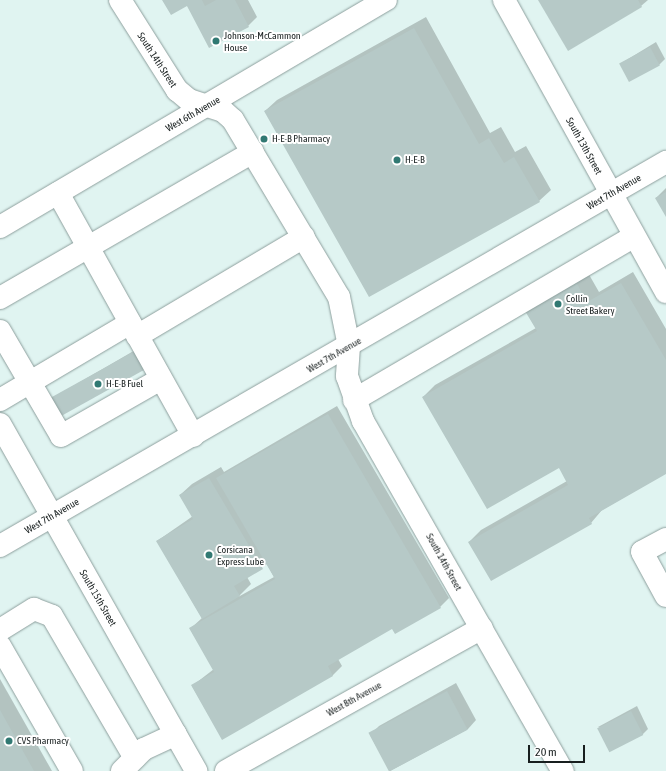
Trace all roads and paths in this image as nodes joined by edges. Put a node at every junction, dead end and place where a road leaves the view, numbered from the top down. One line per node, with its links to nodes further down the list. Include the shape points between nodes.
1 (120, 0): 4 (street, South 14th Street, via 176,90 189,100)
2 (386, 0): 4 (street, West 6th Avenue)
3 (504, 0): 8 (street, South 13th Street)
4 (207, 105): 5 (street, South 14th Street, via 233,120); 7 (street, West 6th Avenue)
5 (253, 152): 10 (street, South 14th Street); 12 (street)
6 (666, 162): 8 (street, West 7th Avenue)
7 (58, 193): 9 (street, West 6th Avenue); 12 (street)
8 (610, 194): 11 (street, South 13th Street); 17 (street, West 7th Avenue)
9 (0, 227)
10 (304, 237): 15 (street); 17 (street, South 14th Street, via 339,297)
11 (634, 237): 13 (street, South 13th Street); 21 (street)
12 (88, 247): 14 (street); 15 (street)
13 (666, 292)
14 (0, 298)
15 (134, 329): 18 (street); 19 (street)
16 (0, 331): 19 (street)
17 (349, 346): 21 (street, South 14th Street, via 347,376); 23 (street, West 7th Avenue)
18 (161, 379): 19 (street, via 61,436); 23 (street)
19 (30, 382): 20 (street)
20 (0, 400)
21 (354, 400): 28 (street, South 14th Street)
22 (0, 424): 24 (street, South 15th Street)
23 (194, 436): 24 (street, West 7th Avenue)
24 (51, 516): 26 (street, West 7th Avenue); 31 (street, South 15th Street)
25 (666, 539): 27 (street, via 642,552)
26 (0, 546)
27 (666, 596)
28 (482, 628): 35 (street, West 8th Avenue); 36 (street, South 14th Street)
29 (0, 630): 32 (street, via 34,608 52,616)
30 (0, 646): 33 (street)
31 (176, 734): 32 (street, via 144,749); 34 (street, South 15th Street)
32 (129, 765)
33 (72, 771)
34 (196, 771)
35 (226, 771)
36 (563, 771)

